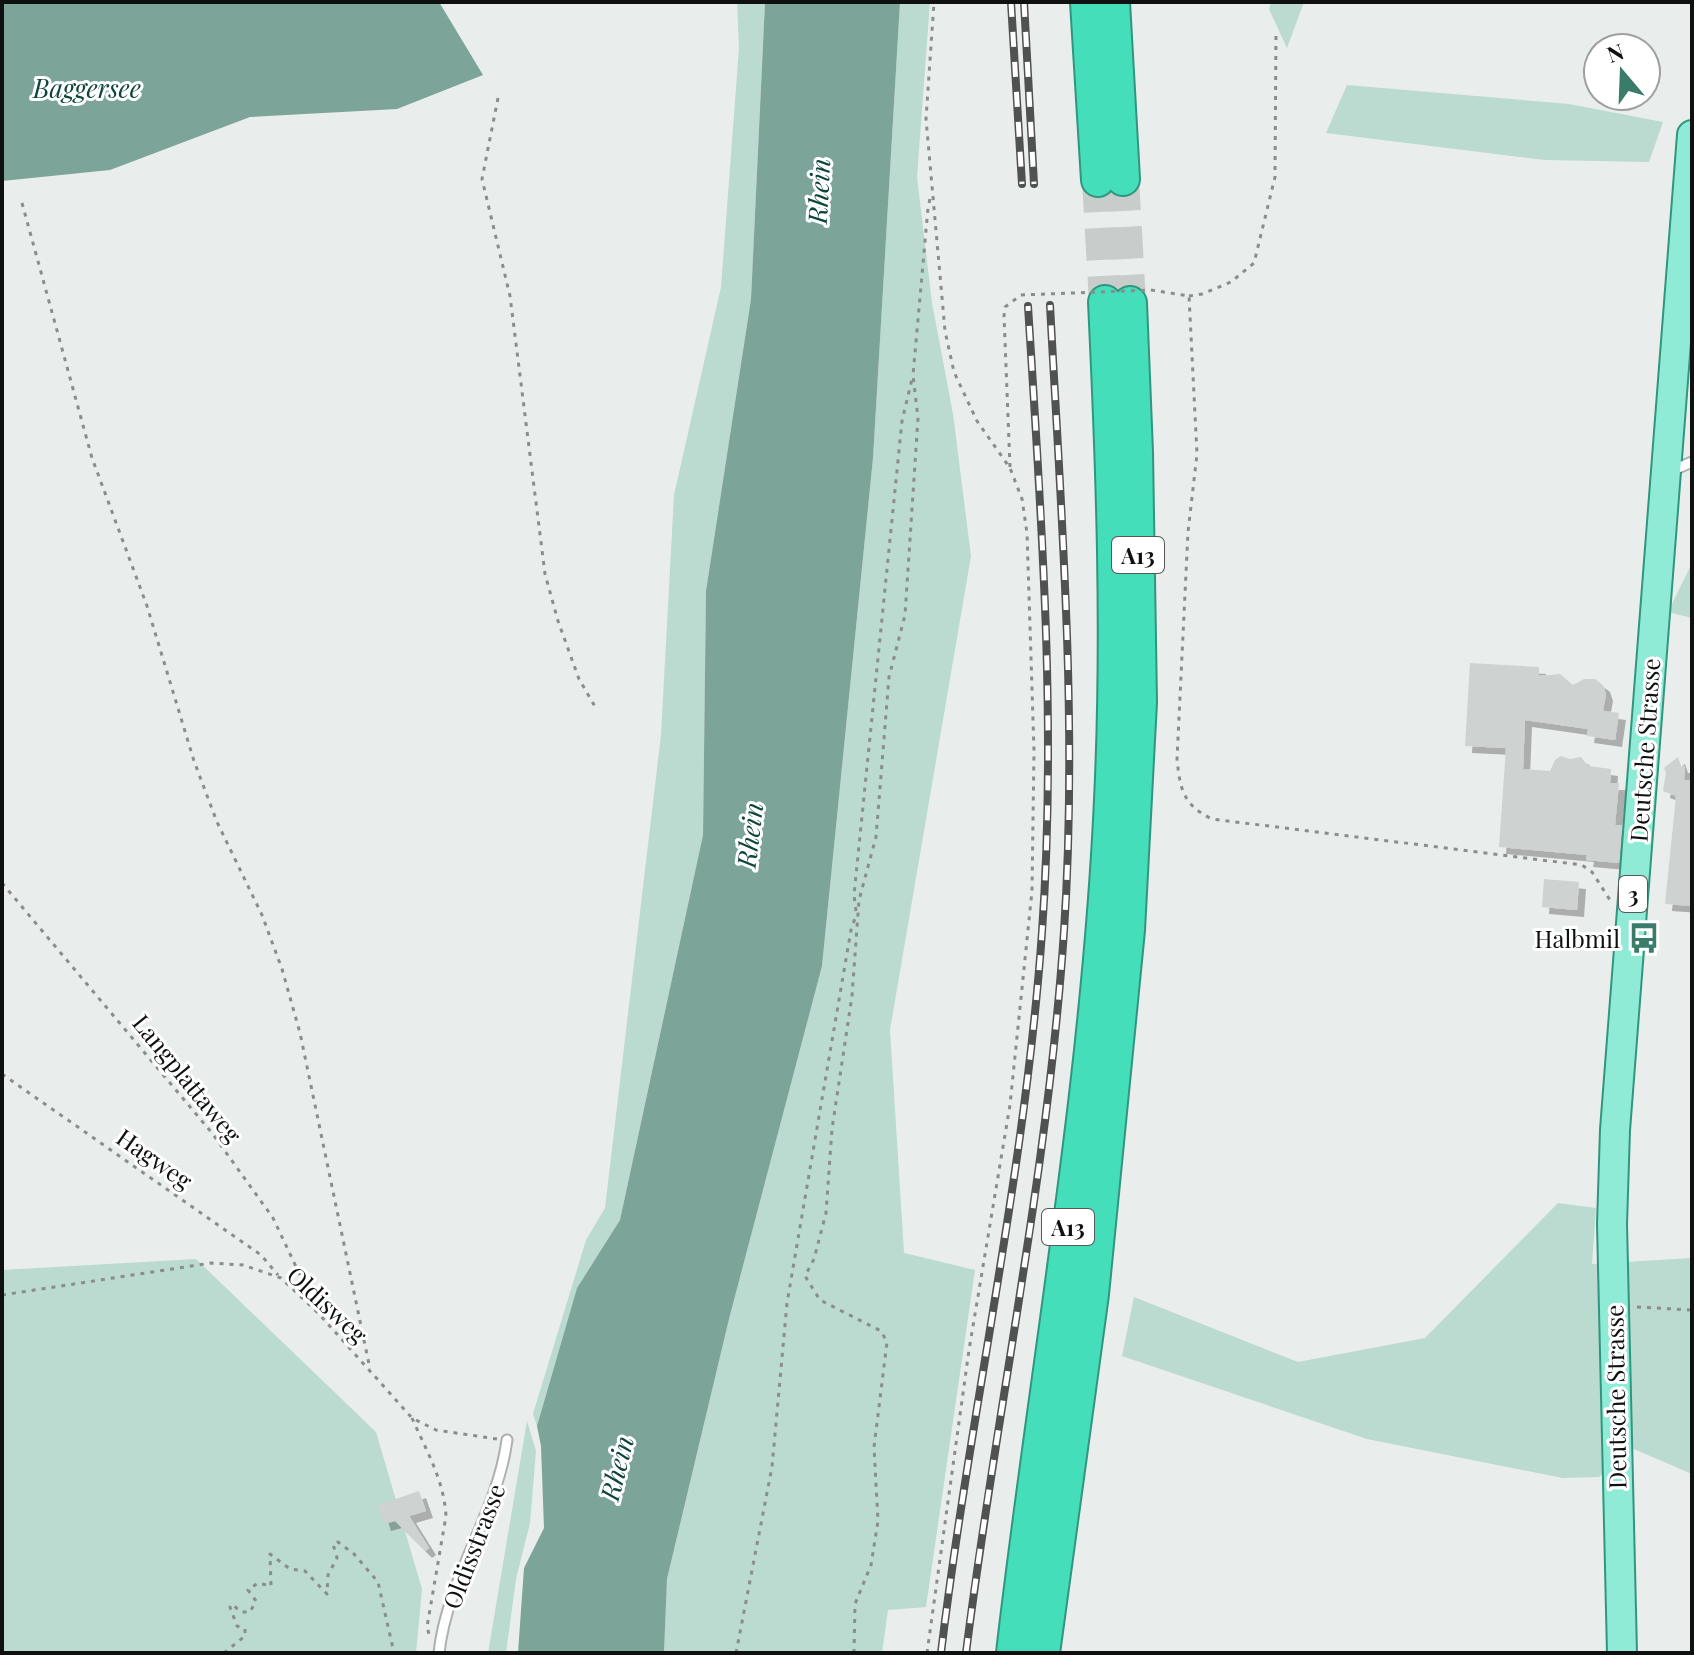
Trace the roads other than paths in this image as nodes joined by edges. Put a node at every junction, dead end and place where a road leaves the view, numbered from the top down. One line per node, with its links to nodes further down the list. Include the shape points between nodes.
1 (1087, 2): 2 (highway, via 1110,179)
2 (1113, 2)
3 (1692, 135): 4 (main road, Deutsche Strasse / 3)
4 (1691, 165): 6 (main road, Deutsche Strasse / 3)
5 (1692, 462): 6 (lane)
6 (1665, 475): 11 (main road, Deutsche Strasse / 3, via 1615,1130 1613,1307)
7 (507, 1440): 8 (lane, Oldisstrasse, via 483,1526 453,1593)
8 (439, 1653)
9 (1013, 1653): 10 (highway, A13, via 1089,1064 1111,800 1112,453 1129,298 1140,702 1128,930 1092,1294)
10 (1043, 1653)
11 (1622, 1653)

